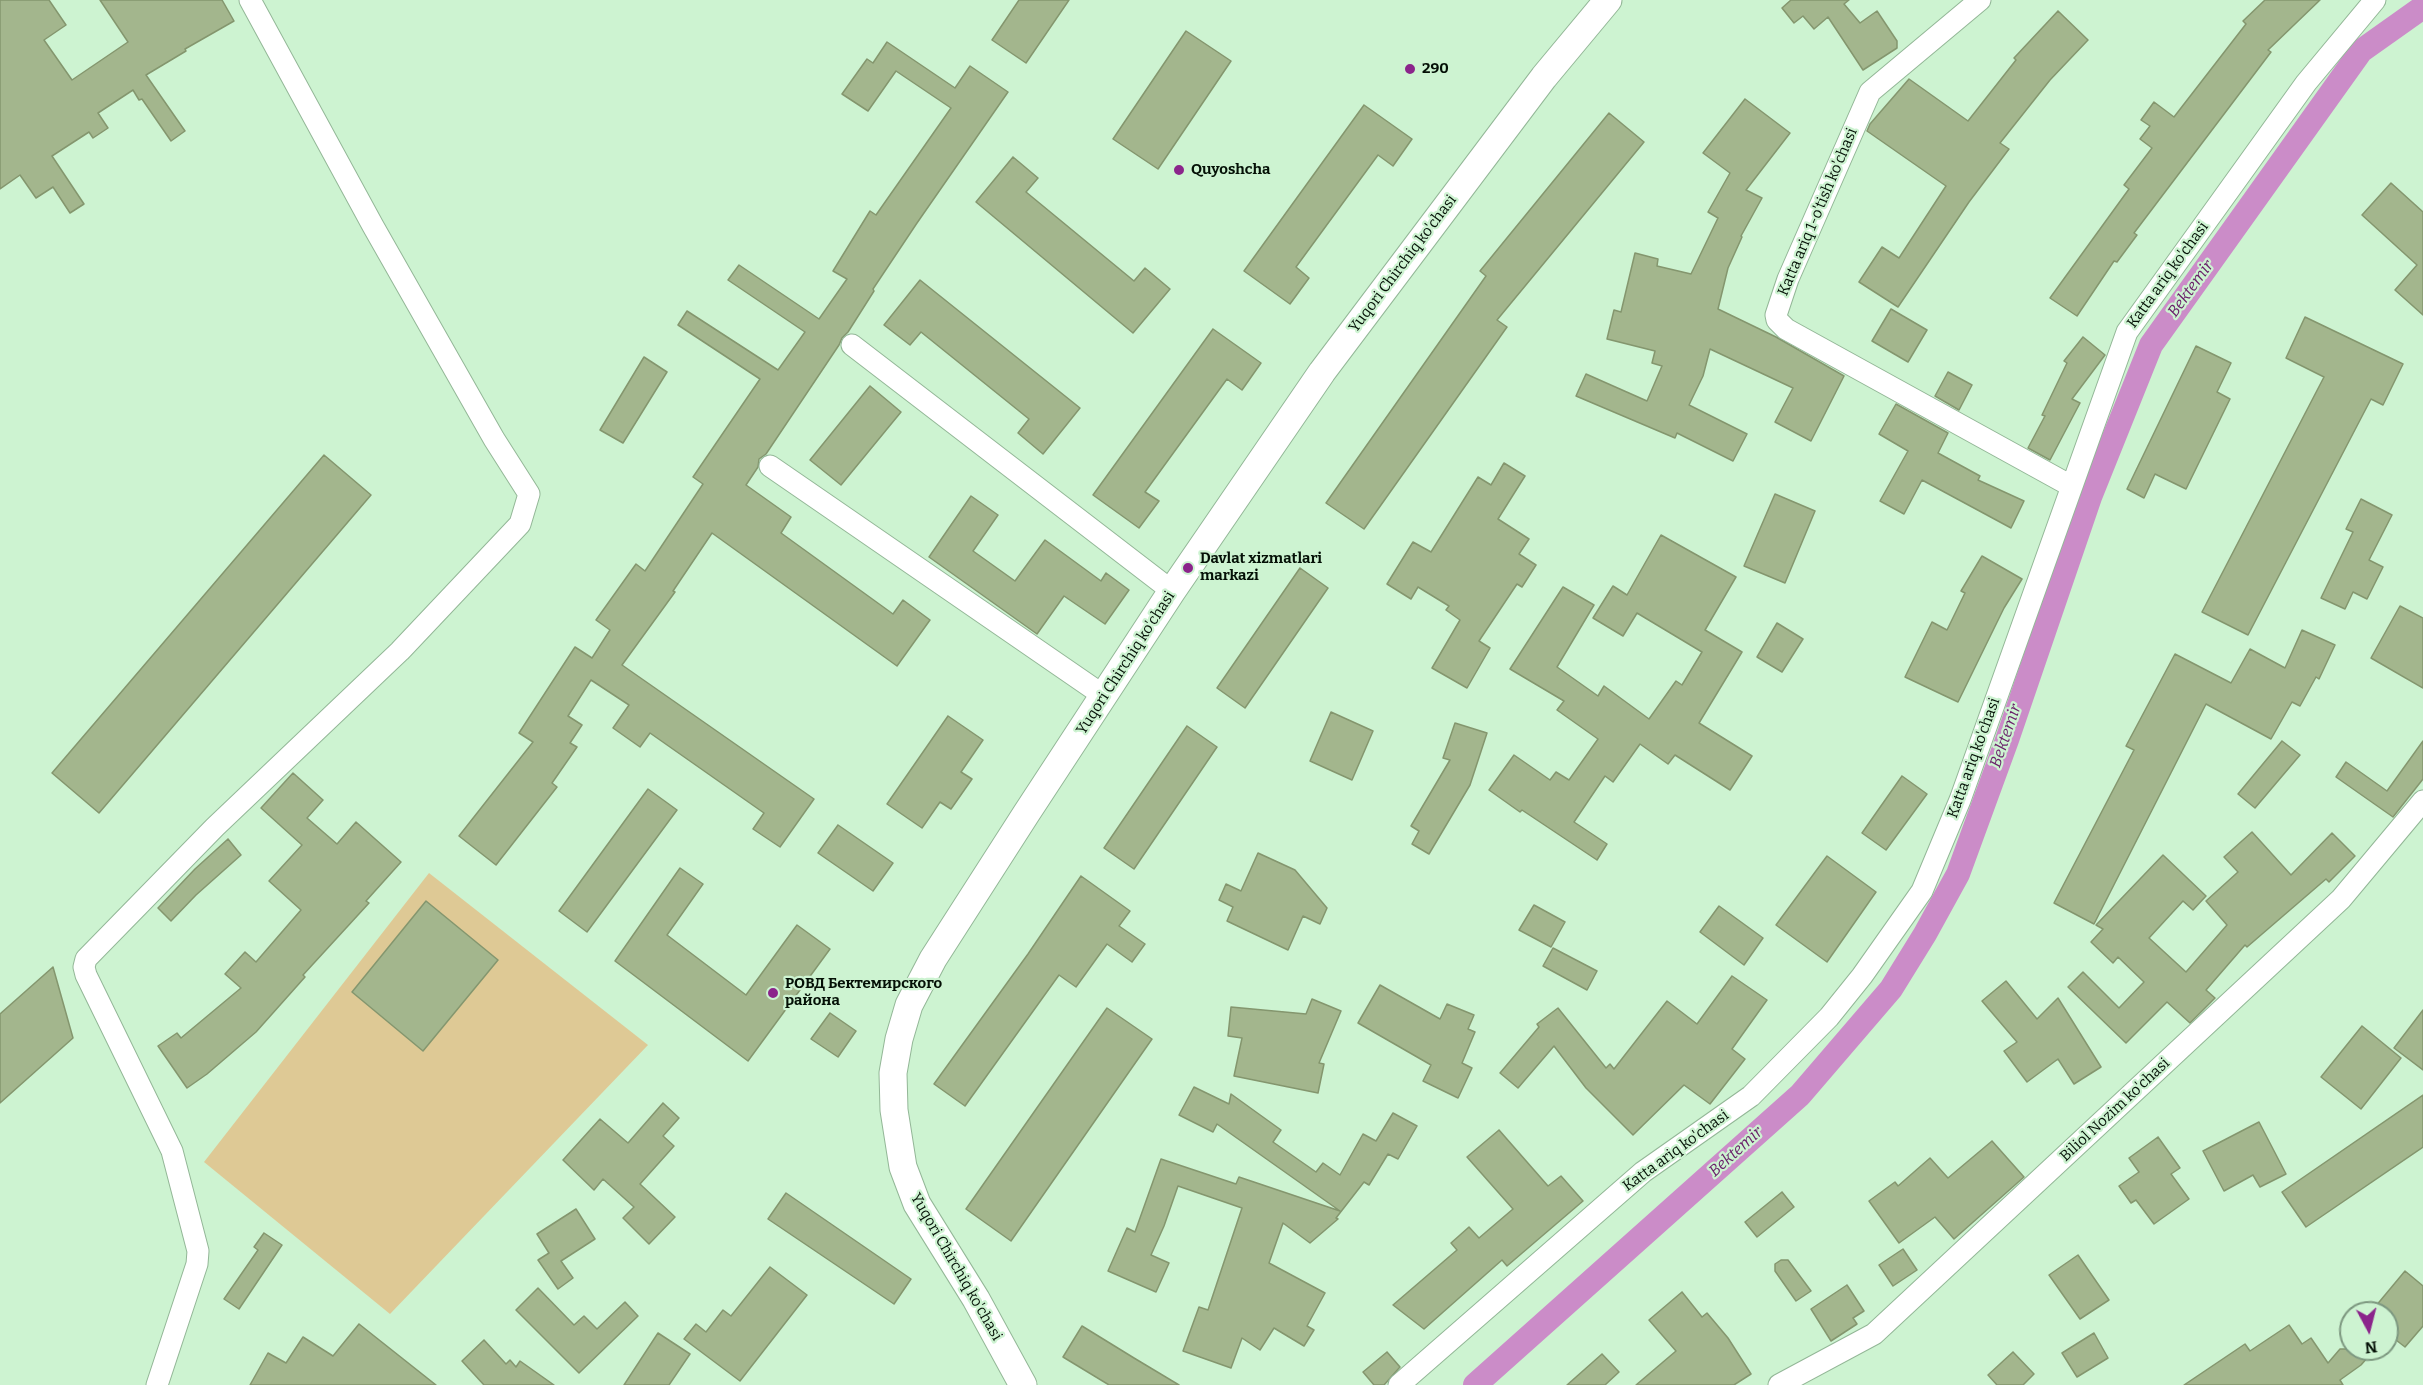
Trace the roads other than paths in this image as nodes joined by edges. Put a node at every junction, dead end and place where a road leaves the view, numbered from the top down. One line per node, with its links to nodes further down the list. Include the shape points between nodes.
1 (250, 0): 11 (street, via 373,226 529,494 520,524 400,651 214,827 86,959 86,975 172,1151 198,1251)
2 (1608, 0): 8 (street, Yuqori Chirchiq ko'chasi, via 1537,86 1322,372)
3 (1980, 0): 7 (street, Katta ariq 1-o'tish ko'chasi, via 1870,92 1776,315 1786,330)
4 (2375, 0): 7 (street, Katta ariq ko'chasi, via 2306,82 2127,332)
5 (852, 345): 8 (street)
6 (770, 466): 9 (street)
7 (2071, 486): 13 (street, Katta ariq ko'chasi, via 1960,800 1922,891 1862,976 1829,1017 1751,1096 1643,1172)
8 (1173, 591): 9 (street, Yuqori Chirchiq ko'chasi)
9 (1104, 696): 12 (street, Yuqori Chirchiq ko'chasi, via 916,989 903,1022 893,1073 898,1149 908,1186)
10 (2423, 801): 14 (street, Biliol Nozim ko'chasi, via 2341,899 1874,1334)
11 (157, 1385)
12 (1023, 1385)
13 (1399, 1385)
14 (1779, 1385)

